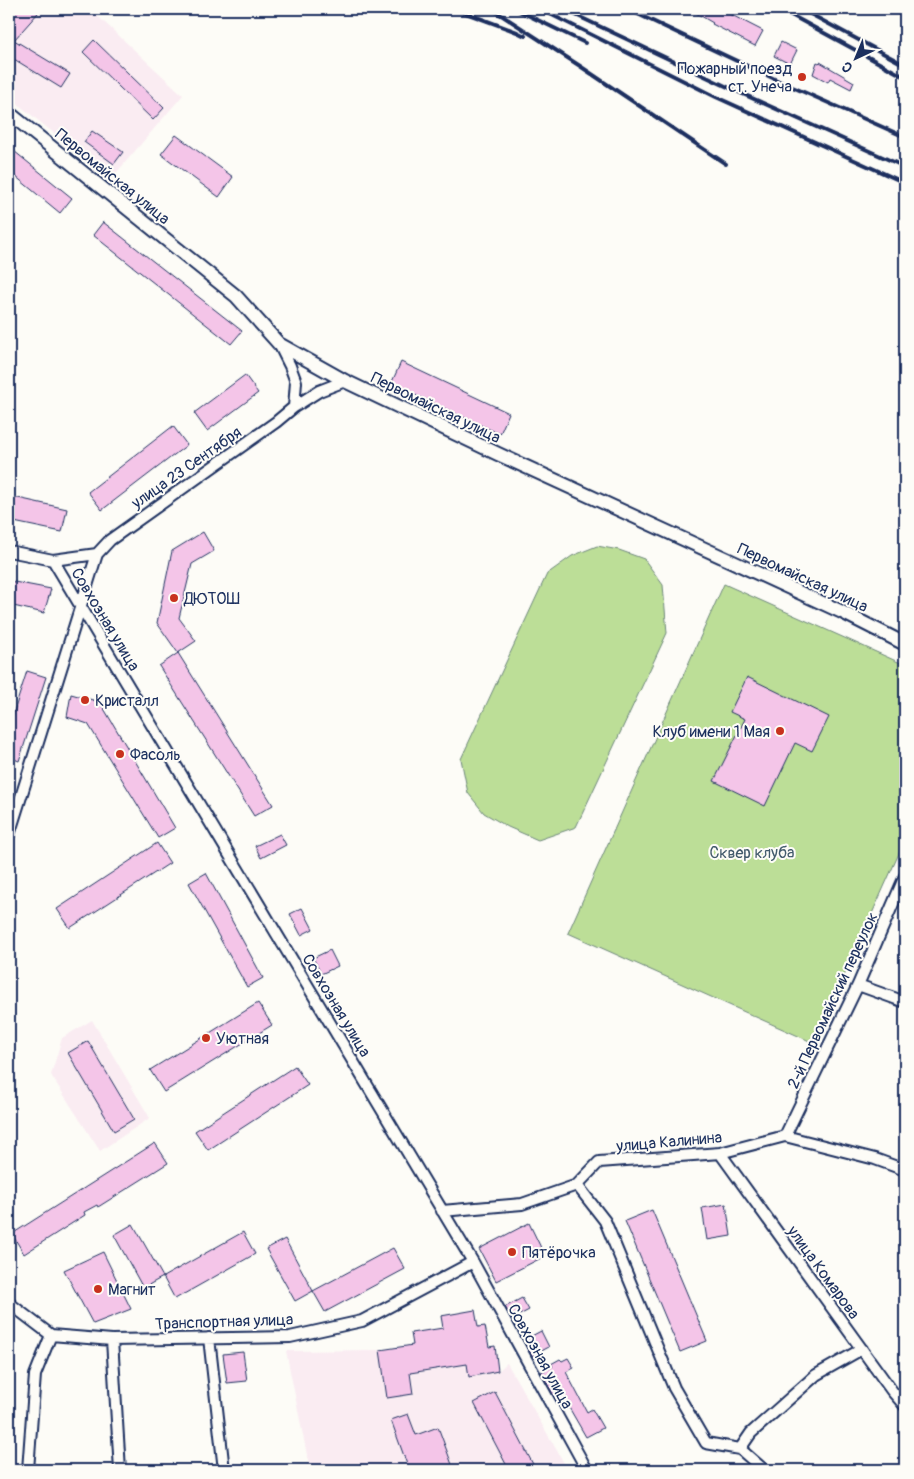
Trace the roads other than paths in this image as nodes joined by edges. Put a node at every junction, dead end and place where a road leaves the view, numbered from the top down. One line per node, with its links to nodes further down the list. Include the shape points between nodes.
1 (9, 113): 2 (street, Первомайская улица, via 236,296)
2 (279, 344): 3 (street, Первомайская улица); 4 (street, via 296,382)
3 (345, 381): 4 (street, улица 23 Сентября); 9 (street, Первомайская улица)
4 (294, 407): 6 (street, улица 23 Сентября, via 110,540)
5 (9, 551): 7 (street)
6 (97, 554): 7 (street); 8 (street, улица 23 Сентября)
7 (53, 560): 8 (street, Совхозная улица)
8 (81, 608): 10 (street, улица 23 Сентября); 18 (street, Совхозная улица)
9 (905, 644)
10 (9, 835)
11 (905, 876): 12 (street, 2-й Первомайский переулок)
12 (858, 985): 13 (street); 14 (street, 2-й Первомайский переулок)
13 (905, 1002)
14 (785, 1136): 15 (street, улица Калинина); 16 (street, улица Калинина)
15 (720, 1153): 17 (street, улица Калинина, via 599,1162); 24 (street, улица Комарова)
16 (905, 1170)
17 (577, 1185): 18 (street, улица Калинина, via 522,1204); 28 (street, via 604,1220 674,1388 706,1443)
18 (442, 1210): 19 (street, Совхозная улица)
19 (473, 1262): 22 (street, Транспортная улица, via 362,1321 290,1337); 32 (street, Совхозная улица)
20 (9, 1303): 21 (street)
21 (51, 1335): 23 (street, Транспортная улица); 29 (street, via 35,1375)
22 (209, 1338): 23 (street, Транспортная улица); 31 (street)
23 (112, 1340): 30 (street)
24 (862, 1349): 25 (street, улица Комарова); 28 (street, via 816,1375 751,1433)
25 (892, 1391): 26 (street); 27 (street, улица Комарова)
26 (905, 1397)
27 (905, 1406)
28 (740, 1449): 33 (street)
29 (28, 1470)
30 (120, 1470)
31 (224, 1470)
32 (587, 1470)
33 (764, 1470)

